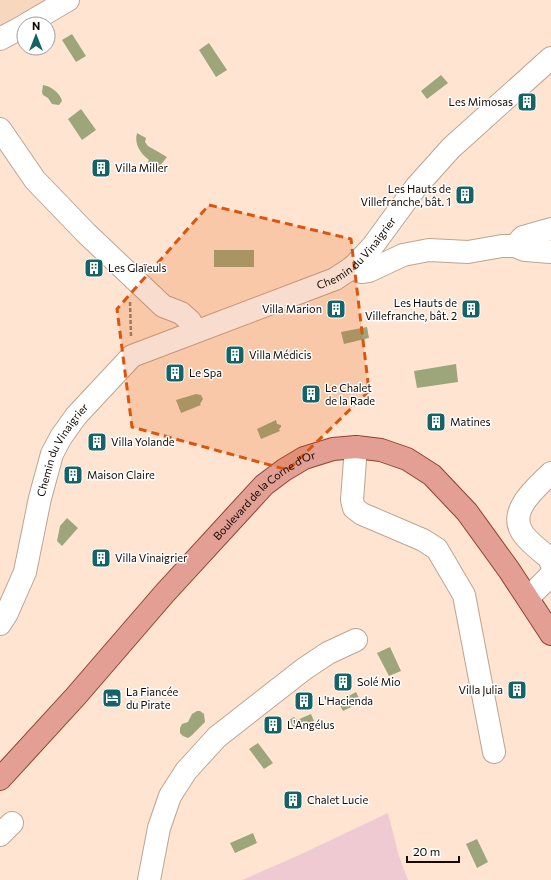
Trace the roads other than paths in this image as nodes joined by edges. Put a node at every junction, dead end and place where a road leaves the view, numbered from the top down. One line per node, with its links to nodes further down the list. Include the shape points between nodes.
1 (68, 0): 2 (street)
2 (41, 16)
3 (16, 30): 4 (street)
4 (0, 39)
5 (551, 58): 10 (street, Chemin du Vinaigrier, via 451,148 416,187 372,247)
6 (0, 129): 11 (street, via 34,180 163,306 181,313 190,321)
7 (551, 229): 8 (street, via 523,237)
8 (515, 246): 9 (street, via 525,250); 10 (street, via 468,252 429,250 403,255 369,271 361,272)
9 (551, 252)
10 (353, 267): 11 (street, Chemin du Vinaigrier, via 335,279)
11 (195, 331): 17 (street, Chemin du Vinaigrier, via 132,356 76,416 61,437 52,454 40,498 25,572)
12 (356, 447): 16 (main road, Boulevard de la Corne d'Or, via 381,450 407,459 432,475 467,512); 20 (street, via 352,500 354,508 437,549 464,595); 21 (main road, Boulevard de la Corne d'Or, via 333,449 304,458 264,485)
13 (551, 473): 14 (street, via 527,498 518,518 521,532 549,558)
14 (551, 563)
15 (551, 574): 16 (street)
16 (528, 598): 18 (main road, Boulevard de la Corne d'Or)
17 (0, 624)
18 (551, 634)
19 (356, 640): 22 (street, via 328,653 304,669 218,737 186,771 170,796 159,828)
20 (494, 752)
21 (0, 778)
22 (149, 880)

